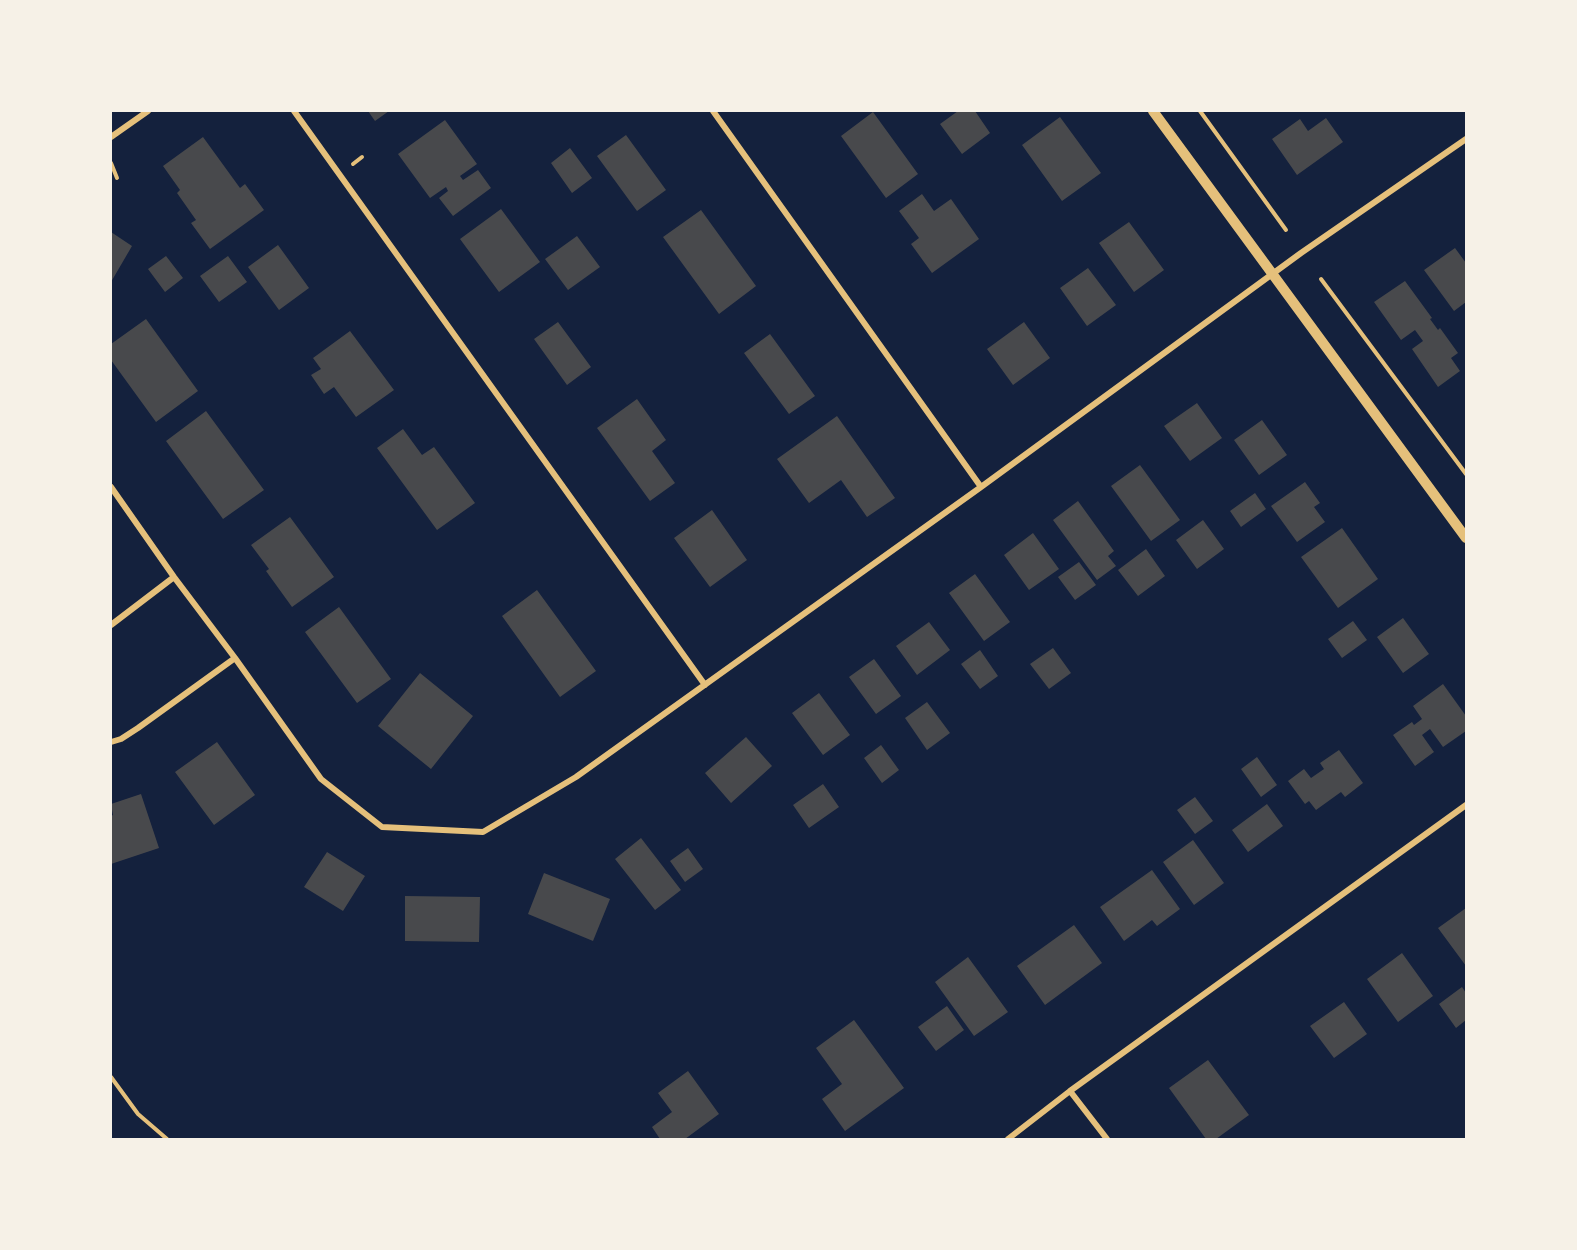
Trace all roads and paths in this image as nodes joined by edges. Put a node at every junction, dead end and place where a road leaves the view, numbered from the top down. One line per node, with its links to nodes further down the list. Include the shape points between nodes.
1 (148, 111): 6 (street)
2 (294, 111): 20 (street)
3 (713, 111): 15 (street)
4 (1153, 111): 11 (street)
5 (1200, 111): 10 (path)
6 (111, 136)
7 (1466, 139): 11 (street)
8 (111, 163): 9 (path)
9 (117, 178)
10 (1286, 230)
11 (1272, 275): 15 (street); 16 (street)
12 (1321, 279): 13 (path)
13 (1466, 474)
14 (111, 486): 17 (street)
15 (981, 487): 20 (street)
16 (1466, 538)
17 (174, 577): 18 (street); 19 (street)
18 (111, 625)
19 (235, 658): 20 (street, via 321,779 382,827 483,832 576,777); 21 (street, via 138,728)
20 (705, 686)
21 (111, 742)
22 (1466, 805): 24 (street)
23 (111, 1077): 25 (path, via 138,1114)
24 (1070, 1091): 26 (street); 27 (street)
25 (167, 1139)
26 (1008, 1139)
27 (1107, 1139)

